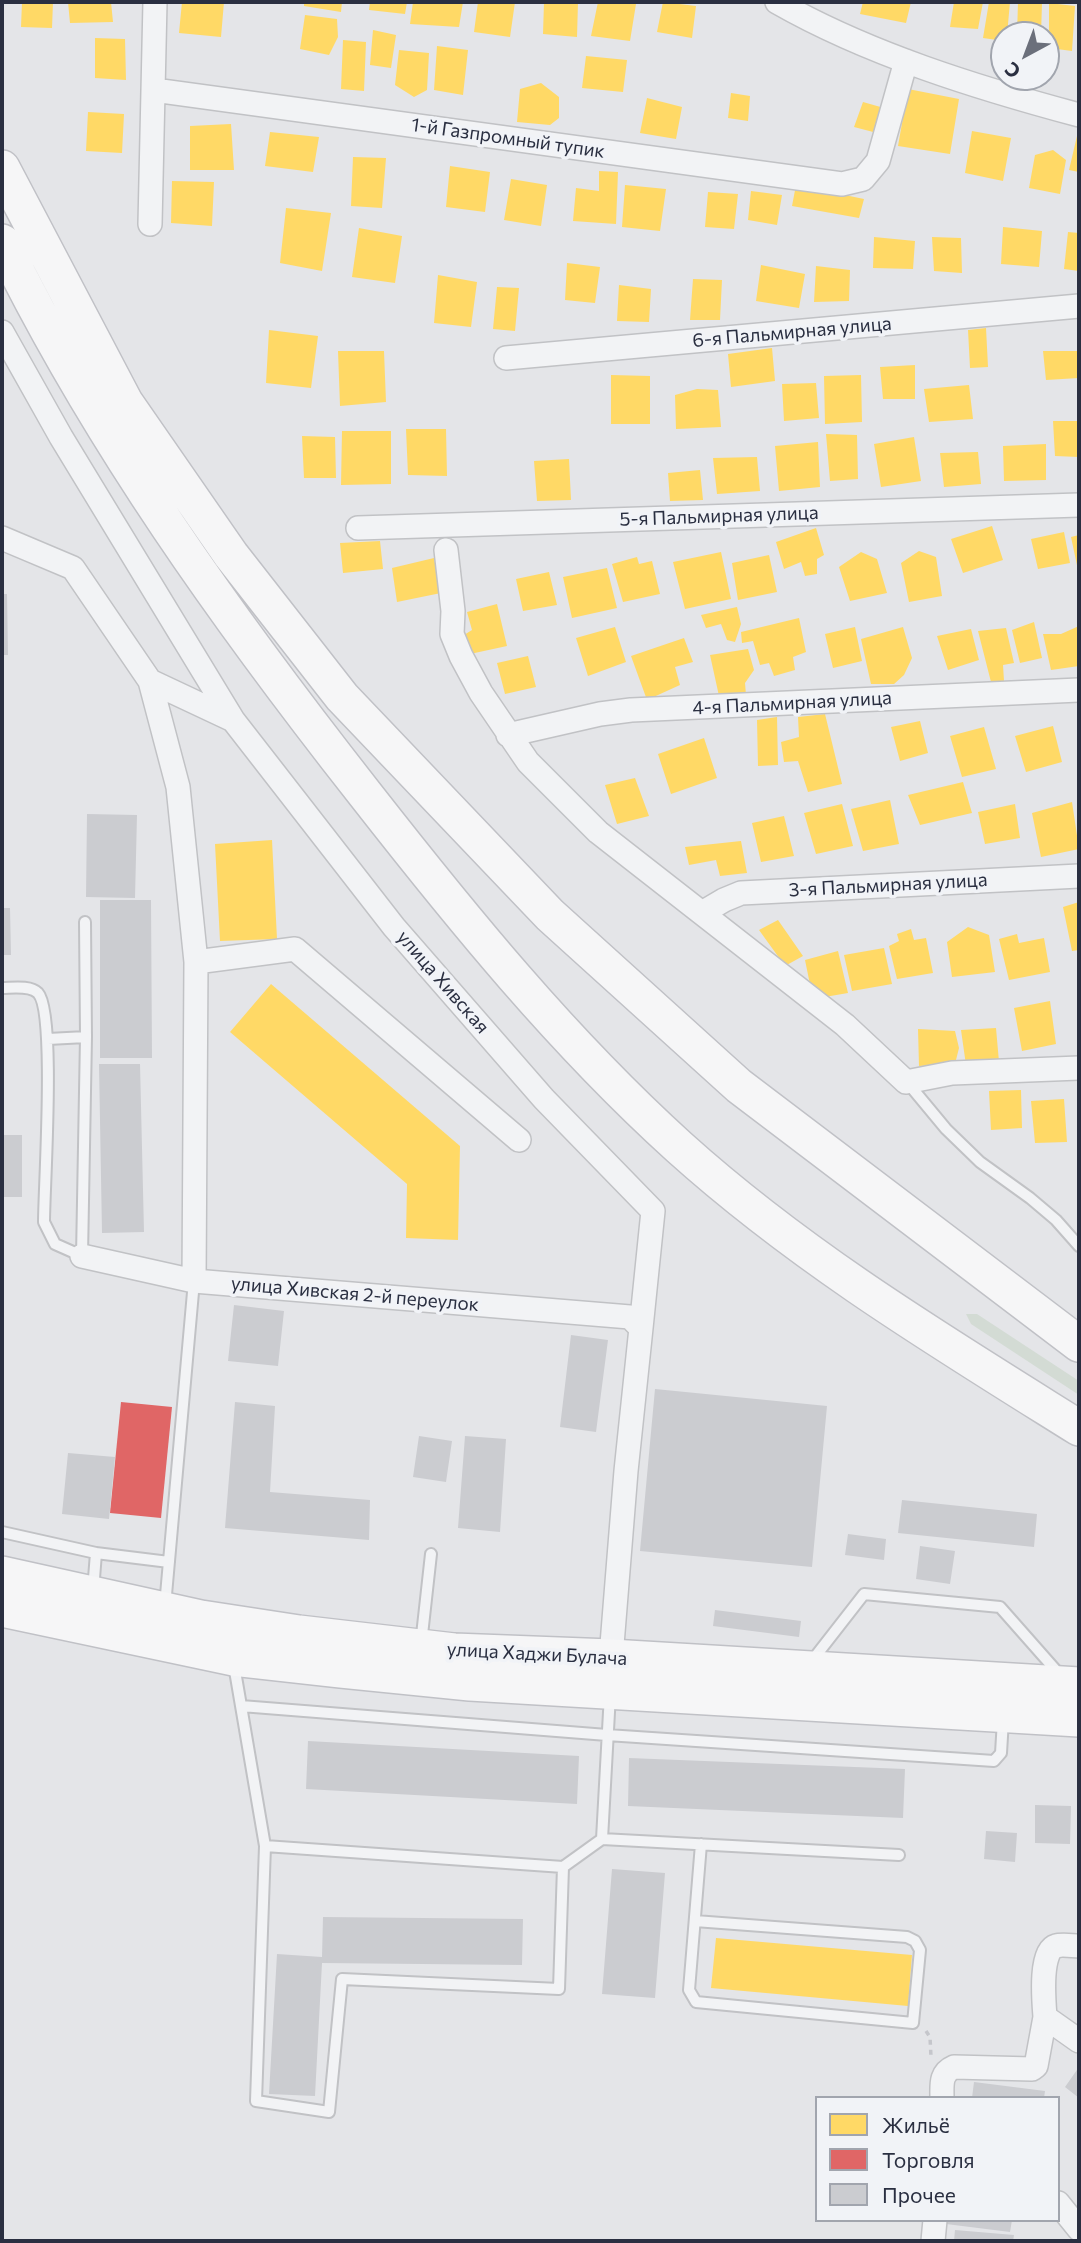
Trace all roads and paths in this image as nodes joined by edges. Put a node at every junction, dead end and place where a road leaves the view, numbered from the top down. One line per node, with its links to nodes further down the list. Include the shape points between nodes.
1 (155, 2): 4 (street)
2 (777, 2): 3 (street)
3 (906, 61): 4 (street, 1-й Газпромный тупик, via 878,161 863,179 842,184); 5 (street)
4 (153, 90): 7 (street)
5 (1079, 115)
6 (2, 168): 34 (main road, via 125,402 231,555 342,698 550,915 739,1086)
7 (150, 224)
8 (2, 242): 35 (main road, via 107,431 203,579 405,846 544,1012 678,1146 824,1265)
9 (1079, 306): 11 (street, 6-я Пальмирная улица)
10 (2, 332): 18 (street)
11 (506, 358)
12 (1079, 505): 13 (street, 5-я Пальмирная улица)
13 (358, 528)
14 (2, 538): 16 (street, via 73,568)
15 (446, 550): 19 (street, via 452,634)
16 (149, 681): 18 (street, улица Хивская); 23 (street, via 178,787)
17 (1079, 690): 19 (street, 4-я Пальмирная улица, via 631,710)
18 (233, 720): 33 (street, улица Хивская, via 394,927 544,1099 653,1211)
19 (508, 735): 21 (street, via 528,762 598,832)
20 (1079, 876): 21 (street, 3-я Пальмирная улица, via 741,893)
21 (702, 913): 28 (street, via 845,1025)
22 (85, 922): 25 (lane)
23 (196, 962): 29 (street, via 295,949); 32 (street)
24 (2, 988): 26 (lane, via 30,988 39,993)
25 (86, 1037): 26 (lane); 31 (lane)
26 (48, 1040): 31 (lane, via 44,1222 55,1244)
27 (1079, 1068): 28 (street, via 952,1073)
28 (906, 1082): 30 (lane, via 980,1162 1056,1220)
29 (519, 1140)
30 (1079, 1246)
31 (82, 1256): 32 (street, улица Хивская 2-й переулок)
32 (194, 1281): 33 (street, улица Хивская 2-й переулок); 39 (lane)
33 (636, 1322): 47 (street, улица Хивская)
34 (1079, 1344)
35 (1079, 1428)
36 (2, 1532): 37 (lane)
37 (96, 1553): 39 (lane); 41 (lane)
38 (431, 1554): 44 (lane)
39 (169, 1562): 43 (lane)
40 (2, 1574): 41 (main road, улица Хаджи Булача)
41 (93, 1594): 43 (main road, улица Хаджи Булача)
42 (2, 1609): 45 (main road, улица Хаджи Булача)
43 (165, 1609): 44 (main road, улица Хаджи Булача, via 299,1633)
44 (420, 1647): 47 (main road, улица Хаджи Булача)
45 (233, 1658): 47 (main road, улица Хаджи Булача, via 470,1683); 49 (lane)
46 (805, 1670): 47 (main road, улица Хаджи Булача); 48 (main road, улица Хаджи Булача); 48 (lane, via 864,1594 1000,1607)
47 (610, 1674): 50 (main road, улица Хаджи Булача); 52 (lane)
48 (1074, 1685)
49 (241, 1706): 52 (lane); 55 (lane)
50 (1003, 1714): 51 (main road, улица Хаджи Булача); 52 (lane, via 1001,1753 994,1761)
51 (1079, 1719)
52 (607, 1735): 53 (lane)
53 (601, 1839): 54 (lane); 57 (lane)
54 (701, 1844): 56 (lane); 58 (lane)
55 (265, 1846): 57 (lane); 57 (lane, via 256,2101 329,2112 342,1979 559,1989)
56 (900, 1855)
57 (562, 1867)
58 (695, 1921): 61 (lane, via 689,1990 696,2002); 61 (lane, via 907,1937 920,1950)
59 (1079, 1946): 60 (street, via 1049,1950)
60 (1045, 2017): 62 (street); 63 (street, via 1038,2061 1032,2069 954,2067)
61 (913, 2023): 63 (path, via 925,2029 932,2061)
62 (1079, 2041)
63 (945, 2073): 64 (street)
64 (942, 2096)
65 (1060, 2205): 67 (street)
66 (935, 2222): 68 (street)
67 (1079, 2229)
68 (933, 2241)

